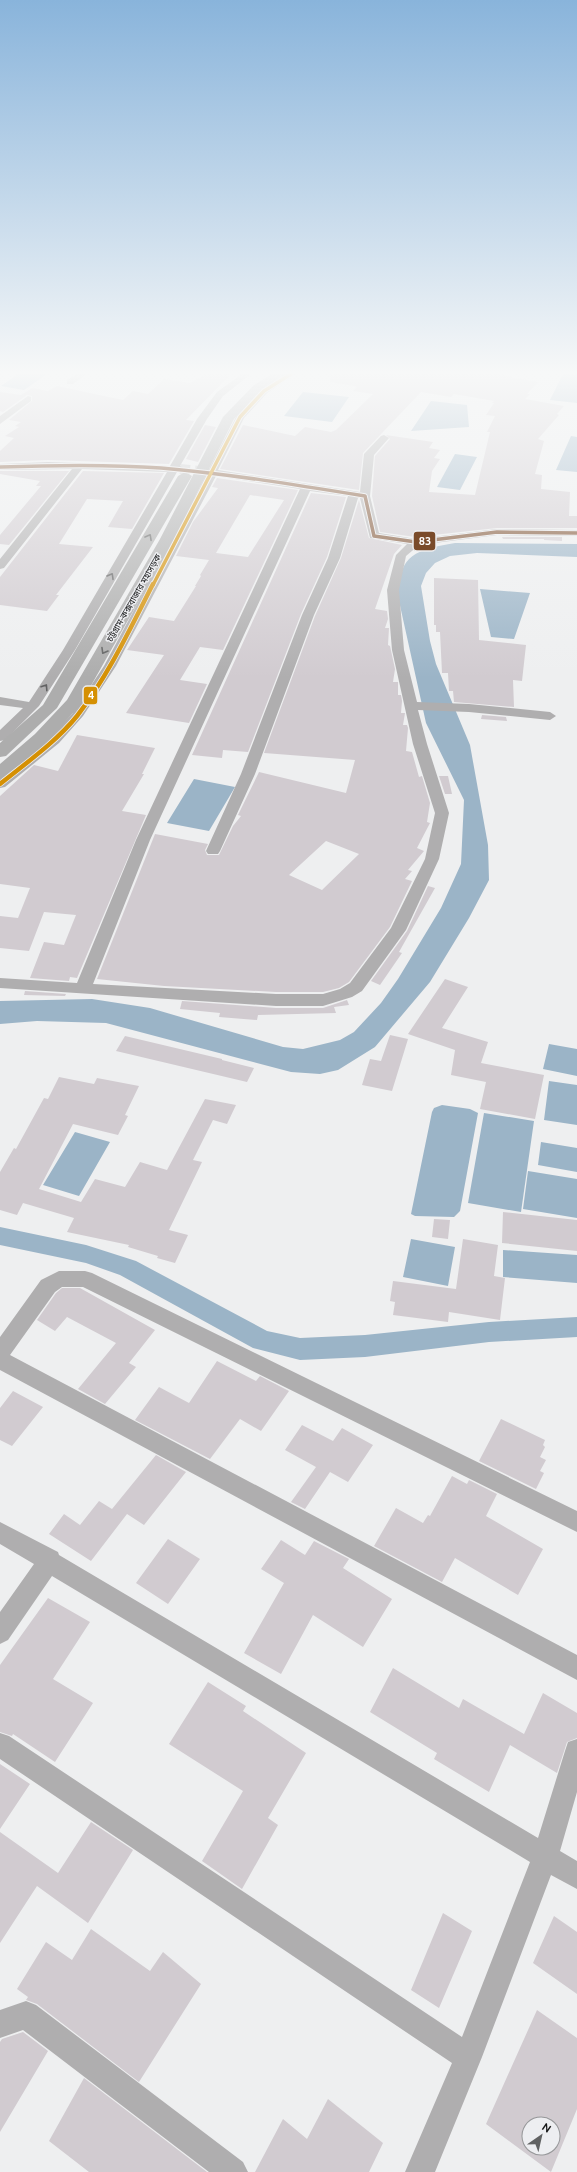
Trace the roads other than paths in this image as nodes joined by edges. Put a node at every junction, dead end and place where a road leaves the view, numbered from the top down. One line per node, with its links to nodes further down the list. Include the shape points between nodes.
1 (72, 475): 12 (street)
2 (173, 475): 14 (street, one-way to 2)
3 (185, 475): 18 (highway, চট্টগ্রাম-কক্সবাজার মহাসড়ক, one-way to 3, via 49,708)
4 (199, 475): 19 (highway, চট্টগ্রাম-কক্সবাজার মহাসড়ক, one-way to 19, via 167,539 74,702 41,738)
5 (209, 475): 20 (street, via 110,666 77,716 54,740)
6 (228, 475): 8 (street)
7 (364, 475): 9 (street)
8 (307, 486): 9 (street); 23 (street, via 143,840)
9 (359, 495): 11 (street, via 374,536); 21 (street, via 308,615 248,774)
10 (577, 533): 11 (street, via 496,532)
11 (416, 542): 15 (street, via 401,555 393,590 398,650)
12 (0, 566)
13 (0, 701): 14 (street)
14 (33, 706): 17 (street)
15 (416, 706): 16 (street); 23 (street, via 420,744 442,813 432,859 398,930 356,987 323,1000 276,1000)
16 (550, 716)
17 (0, 737)
18 (0, 752)
19 (0, 773)
20 (0, 784)
21 (213, 850)
22 (0, 983): 23 (street)
23 (83, 989)
24 (0, 1353): 26 (street, via 48,1286 59,1279 85,1279)
25 (0, 1360): 30 (street)
26 (577, 1522)
27 (0, 1532): 28 (street)
28 (50, 1560): 29 (street); 33 (street)
29 (0, 1632)
30 (577, 1668)
31 (0, 1745): 36 (street)
32 (577, 1751): 33 (street)
33 (545, 1857): 34 (street); 36 (street)
34 (577, 1876)
35 (0, 2024): 37 (street, via 26,2015)
36 (468, 2057): 38 (street)
37 (233, 2172)
38 (420, 2172)

